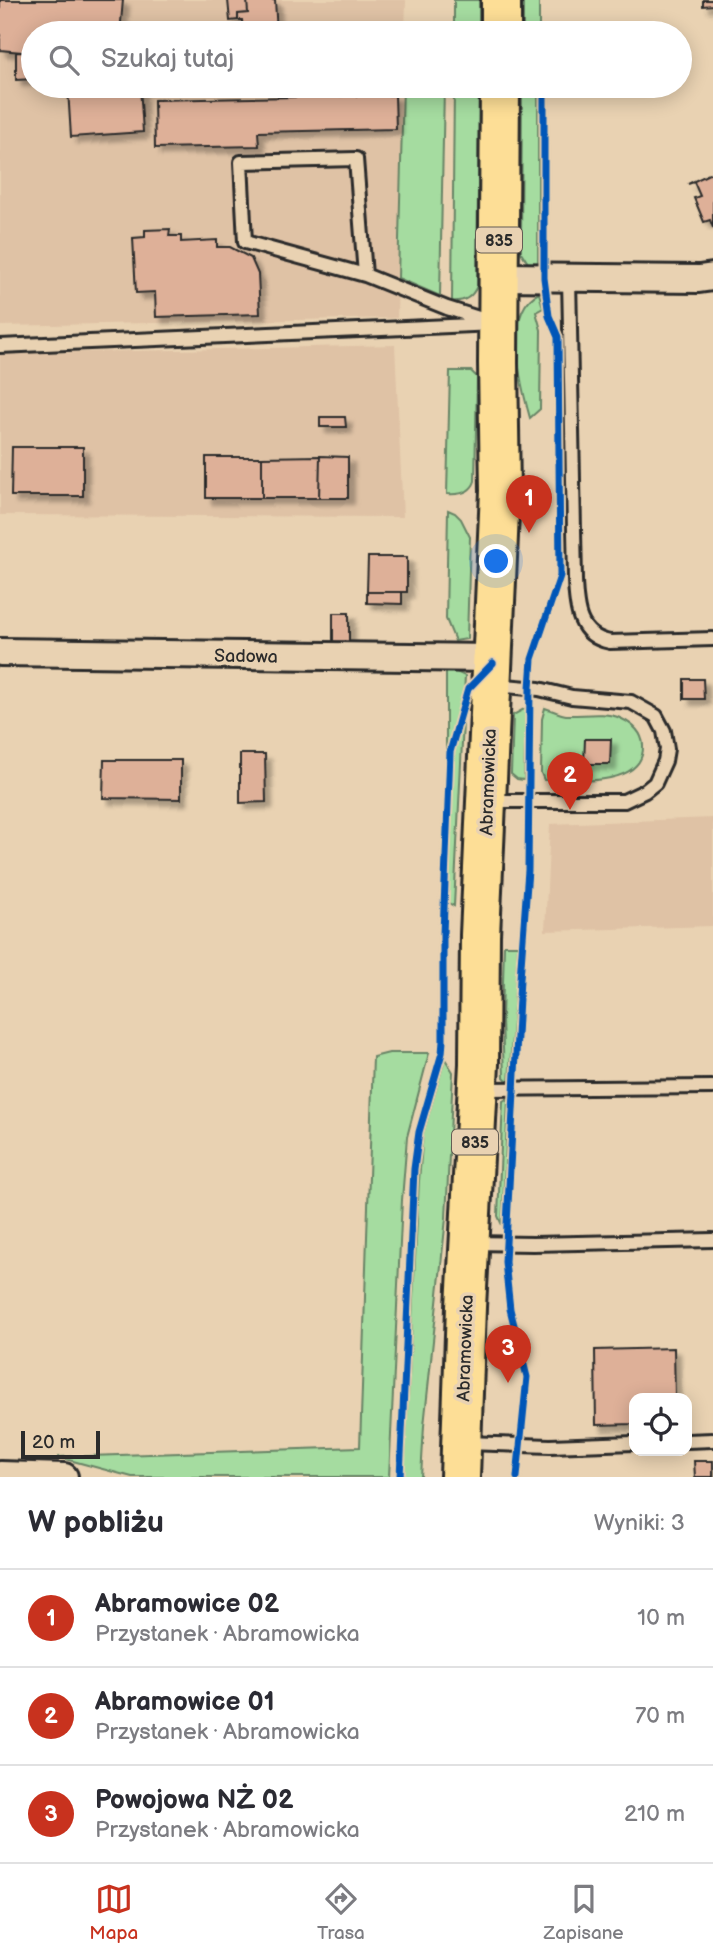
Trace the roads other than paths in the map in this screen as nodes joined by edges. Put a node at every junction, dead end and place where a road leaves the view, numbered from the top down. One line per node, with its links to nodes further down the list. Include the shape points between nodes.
1 (501, 0): 2 (main road)
2 (501, 21)
3 (500, 98): 5 (main road, Abramowicka / 835)
4 (365, 275): 4 (lane, via 356,159 241,162 245,242); 8 (lane)
5 (499, 277): 7 (street); 8 (main road, Abramowicka / 835)
6 (713, 277): 7 (street)
7 (569, 278): 10 (lane, via 575,598 582,625 610,642)
8 (499, 324): 9 (lane); 12 (main road, Abramowicka / 835, via 500,473)
9 (0, 346)
10 (713, 639)
11 (0, 652): 12 (street, Sadowa)
12 (493, 671): 13 (main road, Abramowicka / 835); 13 (lane, via 539,689 631,702 649,710 664,731 667,749 655,783 624,801)
13 (487, 801): 15 (main road, Abramowicka / 835)
14 (713, 1087): 15 (lane)
15 (478, 1089): 17 (main road, Abramowicka / 835)
16 (713, 1240): 17 (lane)
17 (470, 1243): 21 (main road, Abramowicka / 835)
18 (713, 1440): 19 (lane)
19 (692, 1441)
20 (629, 1443): 21 (lane, via 550,1447)
21 (461, 1460)
22 (0, 1475): 23 (street)
23 (64, 1477)

